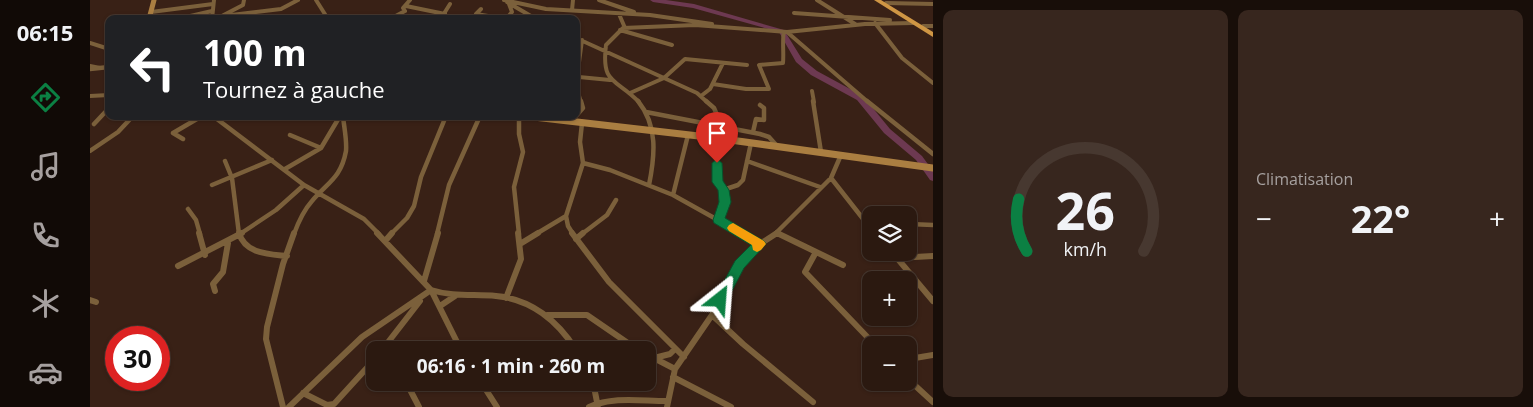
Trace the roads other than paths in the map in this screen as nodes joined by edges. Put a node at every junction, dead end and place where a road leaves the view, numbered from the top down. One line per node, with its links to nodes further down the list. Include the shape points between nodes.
1 (154, 0): 18 (main road)
2 (244, 0): 25 (street, via 243,5)
3 (298, 0): 26 (street, via 272,12)
4 (316, 0): 27 (street)
5 (410, 0): 14 (street)
6 (573, 0): 16 (street)
7 (599, 0): 21 (street)
8 (818, 0): 34 (street)
9 (883, 1): 13 (street); 35 (main road); 38 (main road)
10 (214, 2): 17 (street); 18 (street)
11 (509, 3): 16 (street, via 504,0); 32 (street, via 512,11); 33 (street)
12 (450, 4): 30 (street)
13 (933, 4)
14 (406, 6): 28 (street); 29 (street)
15 (480, 9): 31 (street, via 476,14)
16 (572, 10): 20 (street)
17 (212, 11): 23 (street); 24 (street)
18 (151, 12): 22 (main road)
19 (794, 13): 34 (street)
20 (620, 14): 21 (street); 40 (street)
21 (639, 14): 41 (street, via 695,20)
22 (150, 15)
23 (195, 15)
24 (212, 15)
25 (225, 15)
26 (227, 15)
27 (326, 15)
28 (397, 15)
29 (438, 15)
30 (446, 15)
31 (482, 15)
32 (509, 15)
33 (529, 15)
34 (840, 16): 35 (street); 37 (street)
35 (912, 22): 36 (street); 44 (main road)
36 (875, 23): 37 (street); 57 (street, via 902,58)
37 (856, 25): 43 (street)
38 (923, 26): 39 (street); 44 (main road)
39 (933, 26)
40 (625, 28): 41 (street, via 691,25); 42 (street)
41 (726, 28): 43 (street)
42 (620, 30): 47 (street); 49 (street, via 606,44)
43 (786, 32): 58 (street, via 782,38 785,46 783,63 759,65 769,89); 91 (street)
44 (933, 34)
45 (580, 42): 49 (street)
46 (90, 44): 48 (street)
47 (672, 45)
48 (105, 48)
49 (606, 50): 55 (street); 56 (street, via 606,72)
50 (723, 62): 51 (street); 55 (street, via 685,59); 58 (street)
51 (747, 64)
52 (90, 67): 53 (street)
53 (105, 67)
54 (580, 77): 56 (street)
55 (664, 78): 60 (street); 63 (street)
56 (610, 80): 60 (street)
57 (933, 83)
58 (713, 84): 63 (street)
59 (812, 91): 90 (street)
60 (630, 93): 66 (street)
61 (105, 95): 62 (street)
62 (90, 96)
63 (702, 96): 78 (street, via 714,108)
64 (760, 105): 80 (street, via 764,108 764,120 756,119)
65 (105, 112): 77 (street)
66 (646, 112): 78 (street); 79 (street)
67 (129, 120): 89 (street)
68 (196, 120): 84 (street, via 173,134)
69 (218, 120): 93 (street)
70 (338, 120): 88 (street)
71 (341, 120): 106 (street, via 345,153 335,178)
72 (444, 120): 118 (street, via 421,176 414,206)
73 (478, 120): 130 (street, via 446,195 433,256)
74 (519, 120): 120 (street, via 523,152 514,187)
75 (578, 120): 76 (main road)
76 (582, 122): 79 (main road); 96 (street)
77 (94, 124)
78 (723, 127): 80 (street); 85 (street)
79 (654, 131): 82 (main road); 103 (street)
80 (753, 132): 87 (street, via 769,137)
81 (290, 135): 88 (street)
82 (688, 135): 83 (main road); 107 (street)
83 (716, 138): 85 (main road); 105 (street, via 718,182)
84 (183, 140)
85 (728, 140): 86 (main road)
86 (751, 143): 87 (main road); 95 (street)
87 (777, 147): 90 (main road)
88 (321, 148): 98 (street)
89 (90, 151)
90 (821, 152): 92 (main road)
91 (933, 154)
92 (841, 155): 97 (main road); 100 (street)
93 (272, 160): 98 (street); 99 (street)
94 (225, 161): 99 (street)
95 (747, 161): 104 (street); 105 (street, via 741,183)
96 (583, 163): 103 (street); 110 (street)
97 (933, 168)
98 (285, 169): 102 (street)
99 (232, 177): 101 (street); 116 (street)
100 (831, 178): 104 (street); 111 (street)
101 (212, 185)
102 (304, 185): 106 (street); 116 (street)
103 (649, 185): 107 (street)
104 (820, 187): 115 (street)
105 (723, 190): 112 (street, via 725,202)
106 (319, 194): 118 (street, via 364,219); 124 (street, via 297,225)
107 (673, 195): 112 (street)
108 (616, 200): 117 (street, via 607,215)
109 (188, 209): 123 (street, via 196,220)
110 (566, 216): 117 (street); 120 (street)
111 (862, 216)
112 (719, 220): 121 (street)
113 (917, 224): 114 (street)
114 (933, 224)
115 (777, 232): 121 (street); 122 (street)
116 (238, 237): 119 (street); 124 (street, via 259,253)
117 (576, 239): 145 (street, via 610,282)
118 (386, 240): 130 (street)
119 (228, 243): 123 (street); 132 (street, via 222,272 213,284)
120 (520, 244): 134 (street, via 521,259)
121 (760, 244): 139 (street, via 739,265)
122 (816, 252): 128 (street); 140 (street, via 806,272)
123 (205, 255): 129 (street)
124 (287, 256): 163 (street, via 266,333)
125 (917, 256): 126 (street)
126 (933, 256)
127 (899, 261): 136 (street)
128 (843, 265)
129 (178, 266)
130 (424, 281): 131 (street)
131 (431, 290): 133 (street); 135 (street); 137 (street)
132 (215, 291)
133 (455, 296): 134 (street); 137 (street)
134 (506, 298): 138 (street, via 525,302)
135 (421, 299): 141 (street); 158 (street, via 362,336)
136 (933, 301)
137 (440, 306): 142 (street)
138 (547, 315): 143 (street); 144 (street, via 587,315)
139 (712, 315): 148 (street); 159 (street)
140 (866, 336)
141 (393, 341)
142 (457, 341)
143 (570, 341)
144 (625, 341)
145 (675, 349): 146 (street, via 670,354); 148 (street)
146 (656, 355)
147 (933, 355): 149 (street)
148 (684, 357): 152 (street)
149 (917, 358)
150 (656, 359): 152 (street)
151 (366, 369): 158 (street, via 334,404 327,405)
152 (676, 369): 153 (street)
153 (673, 377): 161 (street); 168 (street)
154 (917, 387): 160 (street)
155 (410, 391): 165 (street)
156 (486, 391): 166 (street)
157 (595, 391): 162 (street)
158 (303, 393): 164 (street)
159 (813, 402)
160 (933, 402)
161 (667, 404): 162 (street, via 618,400)
162 (598, 405): 167 (street)
163 (283, 407)
164 (289, 407)
165 (418, 407)
166 (497, 407)
167 (589, 407)
168 (731, 407)

